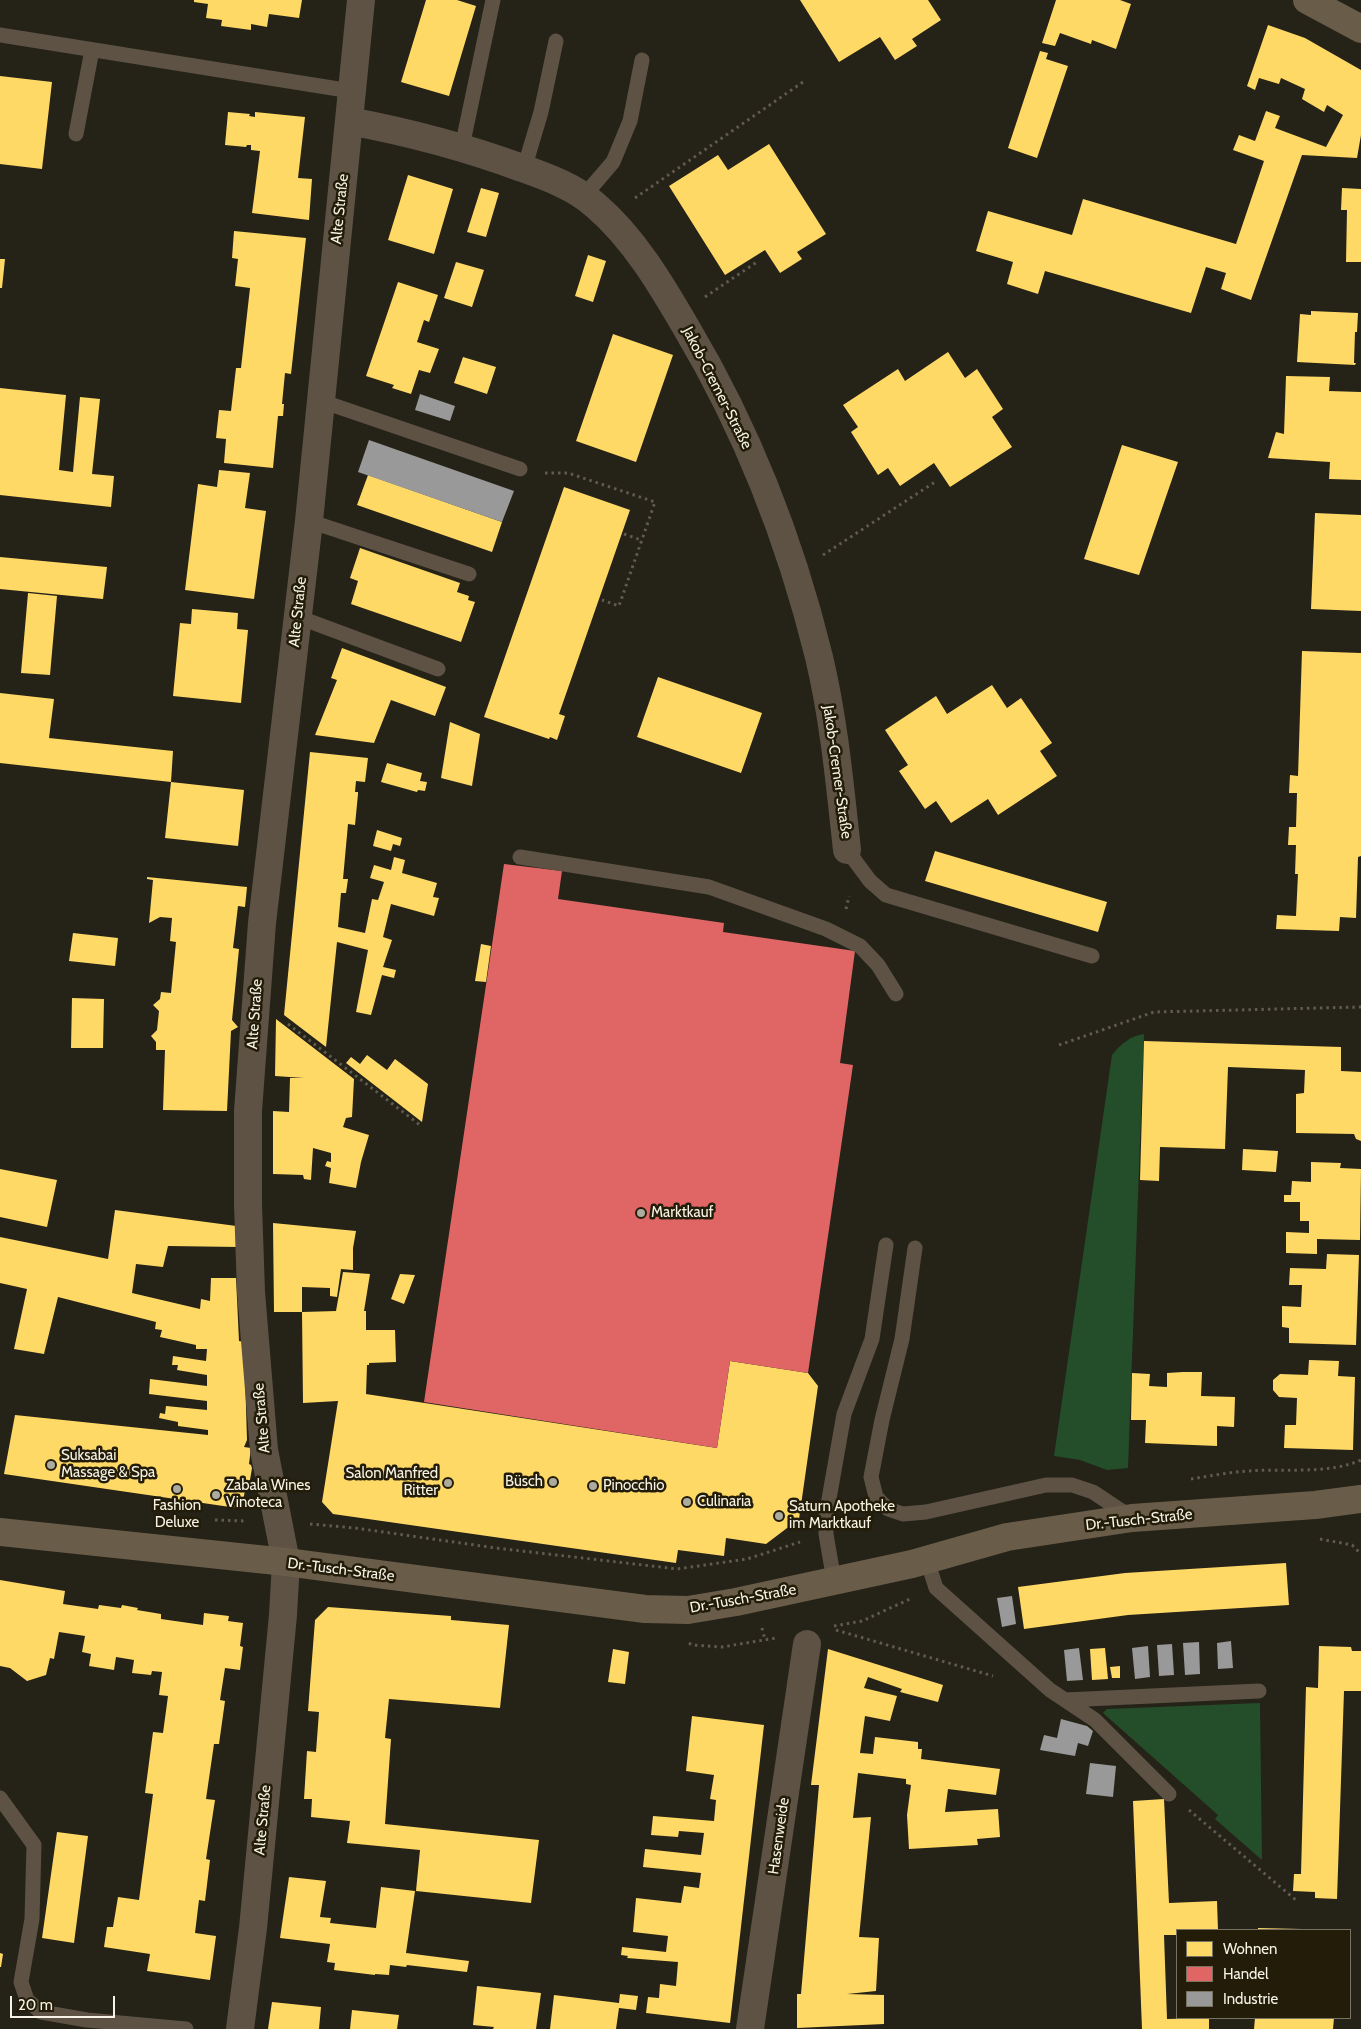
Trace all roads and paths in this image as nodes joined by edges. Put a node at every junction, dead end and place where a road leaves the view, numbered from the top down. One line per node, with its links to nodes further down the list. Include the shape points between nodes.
1 (361, 0): 10 (street, Alte Straße)
2 (493, 0): 13 (lane)
3 (1307, 0): 4 (street)
4 (1361, 29)
5 (0, 35): 7 (lane)
6 (556, 41): 14 (lane, via 541,112)
7 (92, 50): 10 (lane); 12 (lane)
8 (642, 60): 15 (lane, via 630,120 613,162)
9 (803, 82): 16 (path)
10 (351, 91): 11 (street, Alte Straße)
11 (348, 121): 13 (street, Jakob-Cremer-Straße, via 410,132); 19 (street, Alte Straße)
12 (76, 134)
13 (462, 147): 14 (street, Jakob-Cremer-Straße)
14 (524, 169): 15 (street, Jakob-Cremer-Straße, via 558,182)
15 (584, 197): 16 (street, Jakob-Cremer-Straße)
16 (607, 217): 18 (street, Jakob-Cremer-Straße, via 633,245)
17 (756, 262): 18 (path)
18 (679, 314): 26 (street, Jakob-Cremer-Straße, via 746,444)
19 (321, 401): 20 (lane); 23 (street, Alte Straße)
20 (520, 469)
21 (539, 473): 25 (path, via 568,473 655,502)
22 (935, 482): 26 (path)
23 (308, 521): 27 (lane); 29 (street, Alte Straße)
24 (624, 534): 25 (path)
25 (641, 540): 28 (path, via 619,606)
26 (795, 573): 31 (street, Jakob-Cremer-Straße, via 821,667 835,741)
27 (469, 574)
28 (602, 600)
29 (298, 617): 30 (lane); 35 (street, Alte Straße)
30 (438, 669)
31 (847, 850): 33 (lane, via 870,881 886,895)
32 (520, 857): 34 (lane, via 709,887 826,929 860,946 878,965)
33 (1092, 956)
34 (896, 994)
35 (256, 999): 38 (path); 47 (street, Alte Straße, via 248,1111 251,1292 264,1450)
36 (1361, 1007): 37 (path, via 1154,1012)
37 (1059, 1045)
38 (420, 1125)
39 (886, 1245): 49 (lane, via 872,1339 844,1414 826,1516)
40 (915, 1248): 44 (lane, via 902,1339 871,1477 876,1497)
41 (1361, 1460): 42 (path, via 1314,1469 1248,1471)
42 (1188, 1480)
43 (1361, 1499): 45 (street, Dr.-Tusch-Straße, via 1315,1506)
44 (888, 1508): 45 (lane, via 903,1514 926,1512 1046,1485 1072,1485 1093,1492); 49 (path, via 873,1518)
45 (1132, 1518): 52 (street, Dr.-Tusch-Straße, via 1007,1537)
46 (217, 1520): 47 (path)
47 (278, 1521): 49 (path, via 677,1569 747,1559); 53 (street, Alte Straße)
48 (0, 1532): 53 (street, Dr.-Tusch-Straße)
49 (826, 1534): 54 (lane)
50 (1315, 1538): 51 (path, via 1352,1545)
51 (1361, 1554)
52 (927, 1560): 54 (street, Dr.-Tusch-Straße); 55 (lane)
53 (286, 1562): 54 (street, Dr.-Tusch-Straße, via 645,1609 688,1610); 65 (street, Alte Straße, via 253,1928)
54 (834, 1581)
55 (936, 1588): 56 (path, via 862,1621); 60 (lane)
56 (805, 1636): 57 (path, via 722,1647 692,1645); 58 (path); 66 (street, Hasenweide)
57 (684, 1639)
58 (996, 1677)
59 (1259, 1691): 60 (lane)
60 (1065, 1700): 61 (lane, via 1094,1720)
61 (1169, 1794): 63 (path)
62 (0, 1798): 64 (lane, via 34,1845 32,1919 21,1982 27,2000 41,2012 87,2020)
63 (1298, 1901)
64 (186, 2029)
65 (240, 2029)
66 (750, 2029)

